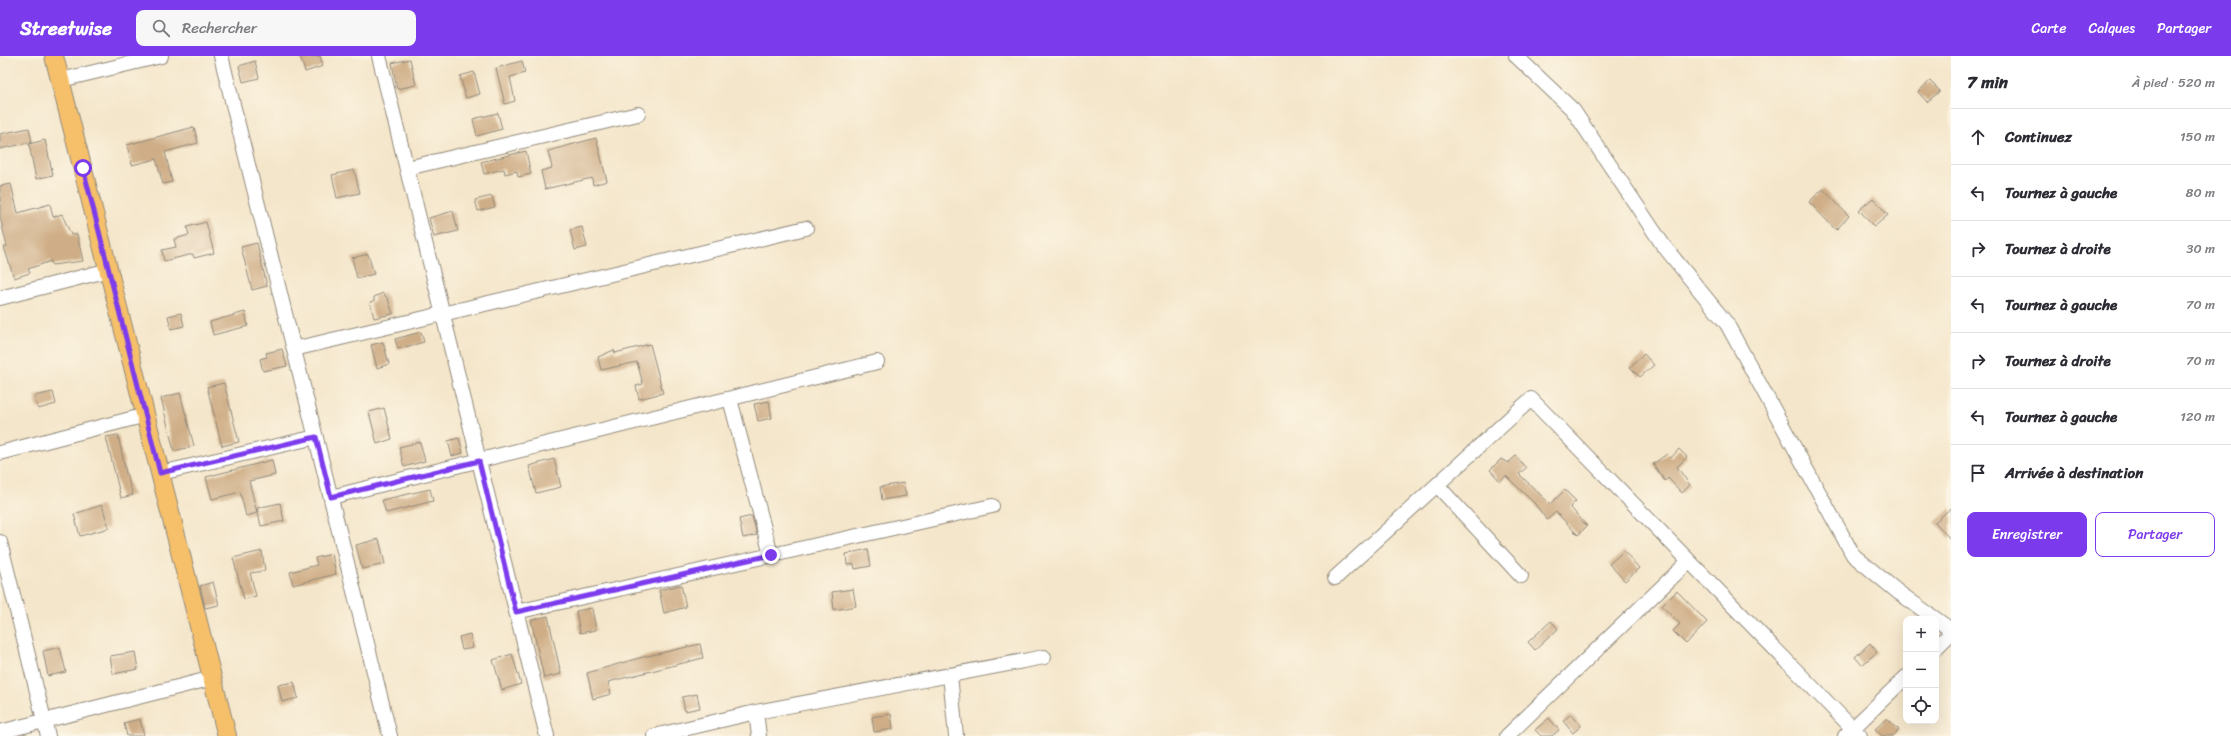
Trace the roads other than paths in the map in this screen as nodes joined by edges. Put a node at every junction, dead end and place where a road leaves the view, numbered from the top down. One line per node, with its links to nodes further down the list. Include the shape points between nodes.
1 (54, 56): 6 (main road)
2 (161, 56): 6 (street)
3 (222, 56): 13 (street)
4 (379, 56): 8 (street)
5 (1516, 56): 31 (street, via 1573,110 1662,245 1727,324 1853,555)
6 (61, 80): 10 (main road)
7 (638, 114): 8 (street)
8 (407, 168): 12 (street)
9 (806, 228): 12 (street)
10 (109, 270): 11 (street); 16 (main road)
11 (0, 298)
12 (443, 314): 13 (street); 19 (street)
13 (294, 349): 17 (street)
14 (876, 362): 15 (street)
15 (730, 399): 19 (street); 25 (street)
16 (146, 415): 18 (street); 20 (main road)
17 (316, 437): 20 (street); 22 (street)
18 (0, 453)
19 (479, 461): 22 (street); 30 (street)
20 (160, 473): 35 (main road)
21 (1437, 485): 26 (street, via 1531,399); 27 (street); 28 (street)
22 (331, 497): 43 (street)
23 (992, 506): 25 (street)
24 (0, 542): 29 (street)
25 (771, 555): 30 (street)
26 (1689, 561): 40 (street); 48 (street)
27 (1520, 576)
28 (1335, 578)
29 (6, 594): 38 (street)
30 (516, 612): 44 (street)
31 (1951, 632): 32 (street)
32 (1939, 645)
33 (1044, 657): 34 (street)
34 (950, 675): 37 (street); 47 (street)
35 (213, 678): 38 (street); 42 (main road)
36 (1903, 680): 40 (street)
37 (756, 712): 45 (street); 46 (street)
38 (45, 721): 39 (street); 41 (street)
39 (0, 732)
40 (1852, 734)
41 (48, 736)
42 (227, 736)
43 (390, 736)
44 (547, 736)
45 (654, 736)
46 (759, 736)
47 (956, 736)
48 (1507, 736)

